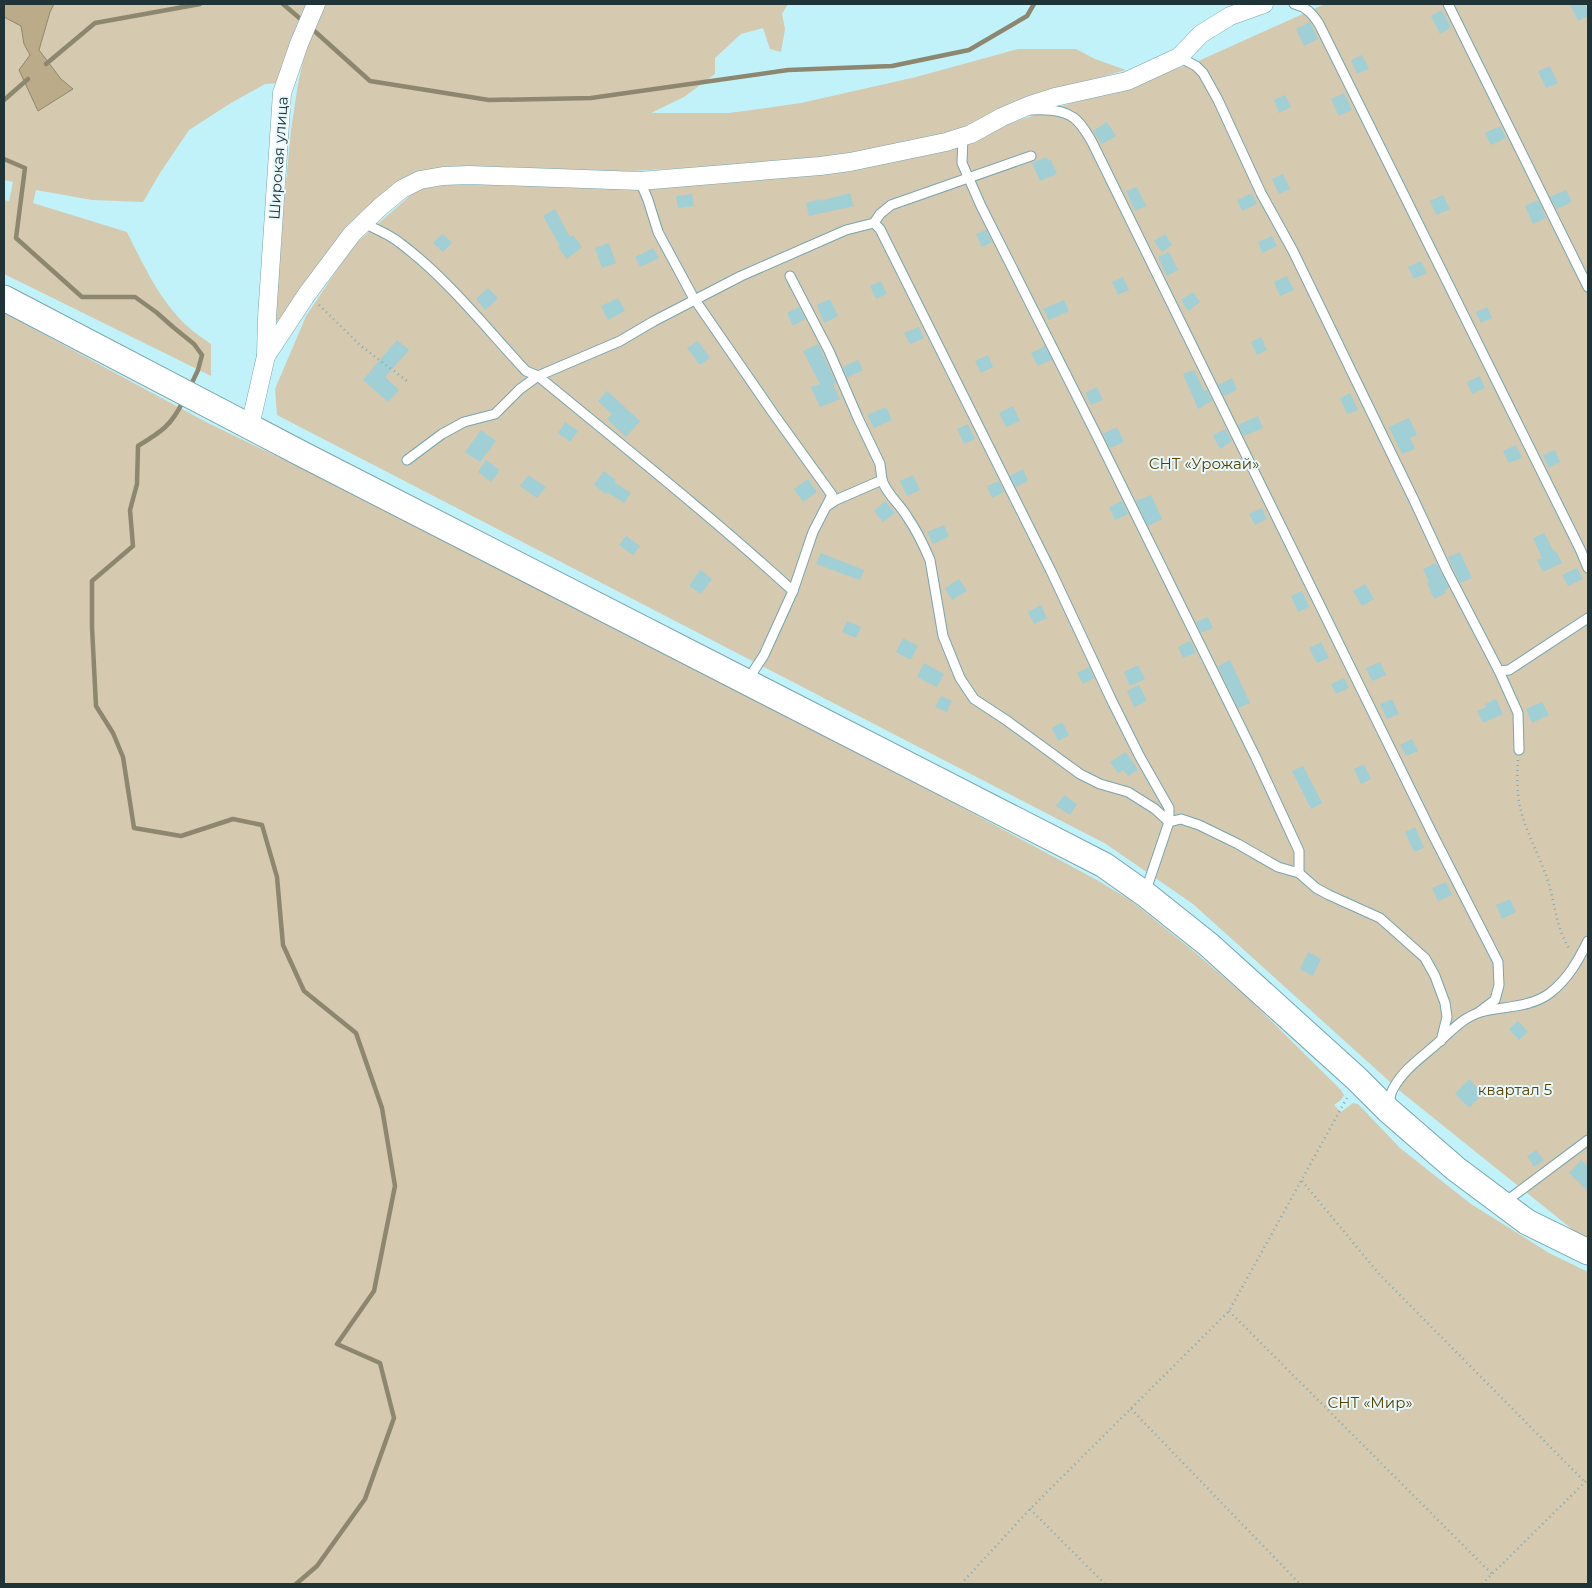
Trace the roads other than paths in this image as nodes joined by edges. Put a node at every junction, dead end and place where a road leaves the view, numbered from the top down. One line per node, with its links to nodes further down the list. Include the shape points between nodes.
1 (316, 4): 17 (street, Широкая улица, via 282,93)
2 (1264, 4): 5 (street, via 1215,25 1201,34)
3 (1294, 4): 23 (lane, via 1314,15 1319,24)
4 (1448, 4): 14 (lane)
5 (1179, 57): 6 (street, via 1126,81 1055,97); 26 (lane, via 1200,70 1218,100 1447,571)
6 (1014, 112): 7 (street); 33 (lane, via 1036,110 1066,115 1083,127 1091,140 1498,962 1499,985 1495,1000)
7 (963, 137): 9 (lane, via 962,163); 10 (street, via 850,162)
8 (1031, 156): 9 (lane)
9 (969, 178): 11 (lane, via 890,205); 30 (lane, via 1256,758 1299,850)
10 (640, 181): 12 (street, via 443,176 420,180 402,189); 16 (lane, via 658,232)
11 (874, 223): 16 (lane, via 846,230); 29 (lane, via 880,229 1051,571 1140,757 1169,808)
12 (363, 224): 17 (street, via 307,294); 18 (lane, via 399,242 425,264 526,371)
13 (790, 276): 21 (lane, via 830,351 880,464)
14 (1588, 287)
15 (4, 298): 19 (street)
16 (695, 300): 18 (lane, via 620,341); 22 (lane, via 832,495)
17 (266, 356): 19 (street)
18 (538, 376): 20 (lane, via 495,414 464,422); 24 (lane, via 722,527)
19 (250, 426): 27 (street)
20 (406, 460)
21 (882, 480): 22 (lane); 29 (lane, via 926,548 943,636 960,678 974,699 1080,774 1128,792)
22 (827, 506): 24 (lane, via 813,532)
23 (1588, 568)
24 (793, 591): 27 (lane, via 764,655)
25 (1588, 618): 26 (lane, via 1509,670)
26 (1499, 671): 28 (lane, via 1518,713)
27 (746, 682): 31 (street, via 1104,865)
28 (1519, 750)
29 (1169, 822): 30 (lane, via 1182,819 1199,825 1278,868); 31 (lane)
30 (1299, 873): 34 (lane, via 1316,888 1380,918 1425,958 1445,1004 1447,1017)
31 (1145, 894): 35 (street, via 1209,945)
32 (1588, 941): 33 (lane, via 1566,980 1549,994 1531,1003)
33 (1480, 1012): 34 (lane, via 1457,1024)
34 (1441, 1040): 35 (lane, via 1412,1064 1401,1078 1392,1090)
35 (1388, 1110): 37 (street)
36 (1588, 1140): 37 (lane)
37 (1502, 1204): 38 (street, via 1526,1222)
38 (1588, 1252)

